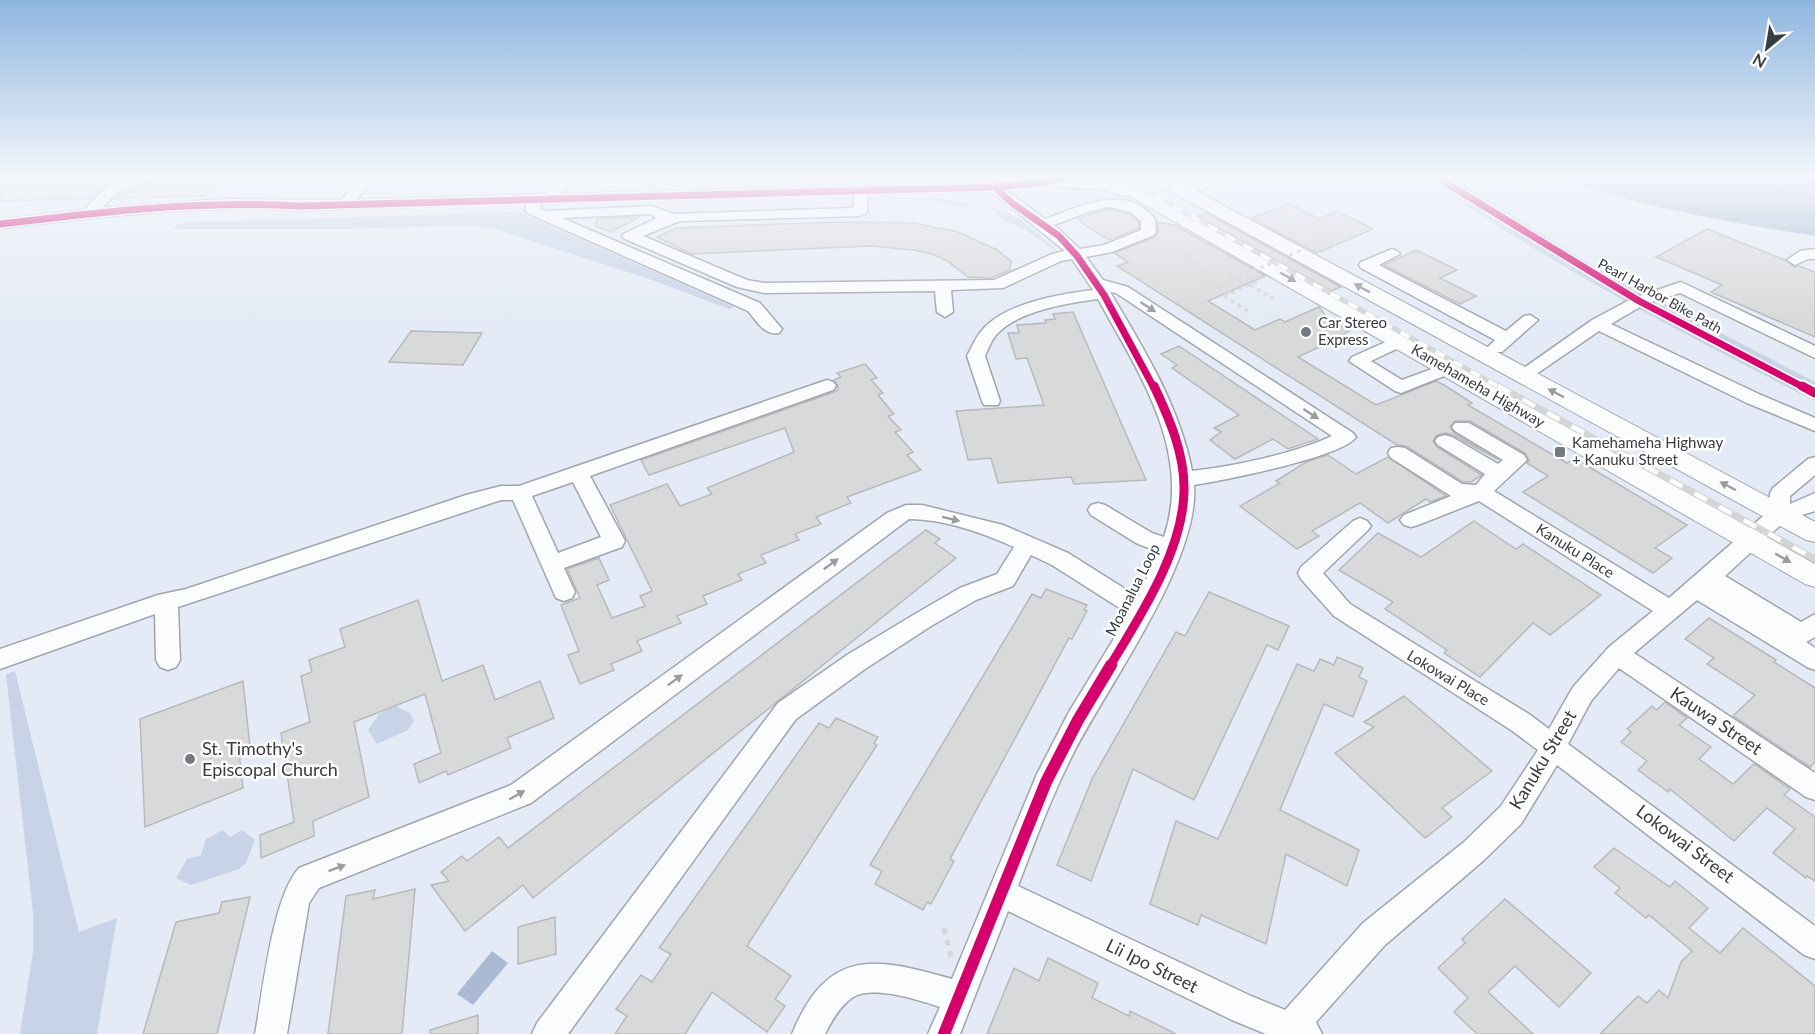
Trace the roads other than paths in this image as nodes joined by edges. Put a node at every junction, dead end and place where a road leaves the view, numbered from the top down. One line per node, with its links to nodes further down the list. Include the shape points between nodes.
1 (82, 225): 8 (street)
2 (568, 225): 18 (street, via 754,307)
3 (656, 225): 13 (street, via 630,236 751,287)
4 (1043, 225): 9 (street, Moanalua Loop)
5 (1148, 225): 9 (street, via 1149,232 1107,249)
6 (1196, 225): 20 (main road, Kamehameha Highway, one-way to 20)
7 (1248, 225): 22 (main road, Kamehameha Highway, one-way to 7)
8 (0, 234)
9 (1076, 254): 13 (street, via 1057,257 1005,283); 14 (street, Moanalua Loop)
10 (1392, 254): 19 (street, via 1367,265)
11 (1812, 255): 12 (street, via 1795,260)
12 (1815, 268)
13 (943, 286): 15 (street)
14 (1099, 289): 26 (street, via 1017,315 989,332 976,356); 34 (street, Moanalua Loop, via 1160,396 1175,438); 34 (street, one-way to 34, via 1122,290 1346,437 1331,446 1263,464)
15 (945, 312)
16 (1530, 320): 19 (street)
17 (1598, 324): 21 (street, via 1639,301 1681,287); 24 (street); 27 (street)
18 (773, 329)
19 (1507, 339): 22 (street)
20 (1399, 341): 23 (main road, Kamehameha Highway); 23 (street, via 1358,362 1401,387)
21 (1815, 353)
22 (1485, 354): 24 (main road, Kamehameha Highway)
23 (1448, 368): 43 (main road, Kamehameha Highway)
24 (1523, 375): 39 (main road, Kamehameha Highway, one-way to 24)
25 (827, 386): 32 (street)
26 (991, 401)
27 (1815, 425)
28 (1462, 427): 33 (street, via 1516,460)
29 (1445, 441): 33 (street)
30 (1398, 453): 35 (street, via 1458,491)
31 (1815, 464): 39 (street, via 1780,493)
32 (578, 472): 36 (street); 46 (street, via 614,541)
33 (1498, 473): 35 (street)
34 (1183, 479): 45 (street, Moanalua Loop, via 1183,507)
35 (1481, 492): 40 (street); 52 (street, Kanuku Place)
36 (520, 493): 46 (street); 50 (street, via 473,500)
37 (1815, 500): 39 (street, via 1806,507)
38 (1098, 510): 45 (street, via 1144,538)
39 (1779, 514): 42 (main road, Kamehameha Highway); 43 (street, Kanuku Street)
40 (1411, 520)
41 (1360, 526): 58 (street, Lokowai Place, via 1309,573 1342,610)
42 (1815, 533)
43 (1751, 540): 47 (main road, Kamehameha Highway, one-way to 47); 48 (street, Kanuku Street)
44 (1027, 544): 51 (street, via 1072,565); 64 (street, one-way to 44, via 294,903 309,878 521,794 906,512 922,512 995,530); 65 (street, via 1005,580 968,594 923,620 787,711)
45 (1172, 548): 51 (street, Moanalua Loop)
46 (552, 564): 49 (street)
47 (1815, 577)
48 (1702, 582): 52 (street, Kanuku Street); 53 (street, via 1803,634); 57 (street)
49 (564, 592)
50 (166, 601): 55 (street); 56 (street)
51 (1141, 610): 60 (street, Moanalua Loop, via 1063,747)
52 (1670, 610): 54 (street, Kanuku Street)
53 (1815, 623)
54 (1617, 654): 58 (street, Kanuku Street, via 1582,694); 59 (street, Kauwa Street)
55 (0, 659)
56 (168, 660)
57 (1815, 660)
58 (1554, 746): 61 (street, Lokowai Street); 63 (street, Kanuku Street, via 1530,789 1494,834 1374,934)
59 (1815, 788)
60 (1001, 893): 62 (street, Moanalua Loop); 63 (street, Lii Ipo Street)
61 (1815, 944)
62 (960, 998): 66 (street, via 879,977 852,980 830,997); 67 (street, Moanalua Loop)
63 (1293, 1032)
64 (271, 1034)
65 (548, 1034)
66 (808, 1034)
67 (944, 1034)

